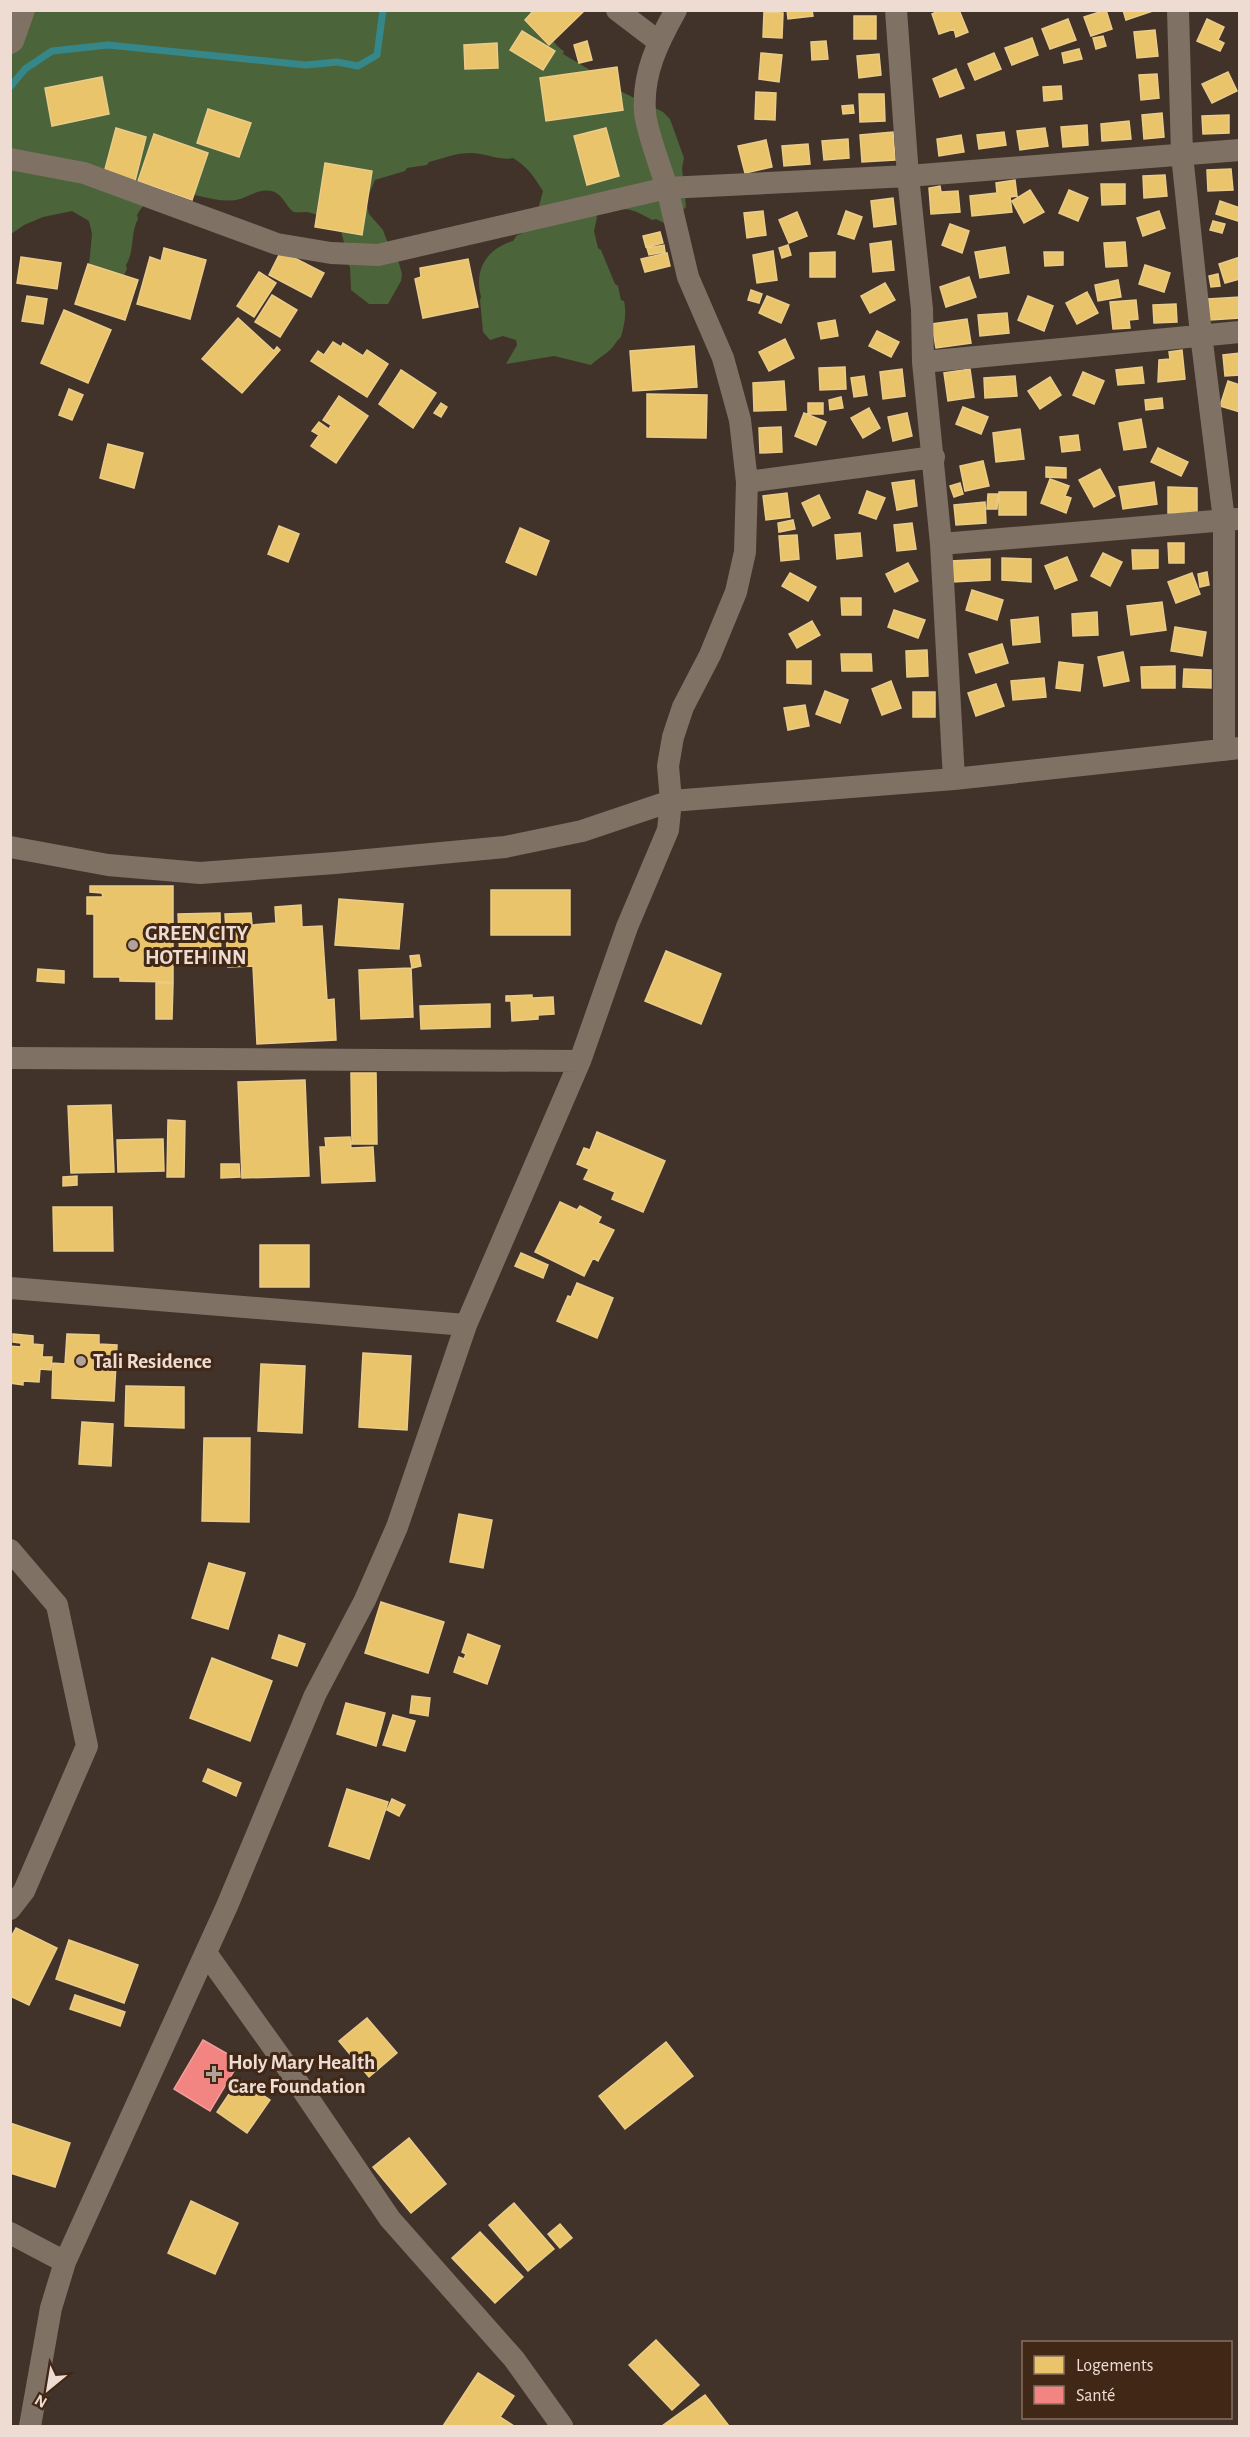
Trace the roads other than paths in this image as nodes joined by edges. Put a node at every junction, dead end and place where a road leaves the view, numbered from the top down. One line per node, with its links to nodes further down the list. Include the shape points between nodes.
1 (24, 10): 7 (street)
2 (617, 10): 6 (street)
3 (675, 10): 6 (street)
4 (896, 10): 11 (street)
5 (1178, 10): 9 (street)
6 (658, 42): 12 (street, via 647,75 645,113)
7 (10, 43)
8 (1239, 150): 9 (street)
9 (1182, 155): 11 (street); 14 (street)
10 (10, 159): 12 (street, via 84,172 277,243 331,253 378,255)
11 (908, 176): 12 (street); 15 (street)
12 (667, 188): 17 (street, via 688,277 726,368 740,420)
13 (1239, 332): 14 (street)
14 (1201, 334): 15 (street); 18 (street)
15 (924, 362): 16 (street)
16 (934, 457): 17 (street); 19 (street)
17 (747, 482): 22 (street, via 745,552 736,592 672,737 668,766)
18 (1232, 519): 19 (street); 20 (street)
19 (941, 544): 21 (street)
20 (1232, 749): 21 (street)
21 (954, 779): 22 (street)
22 (671, 801): 23 (street, via 582,831 505,847 200,873 108,865); 25 (street, via 668,830 627,927)
23 (10, 847)
24 (10, 1058): 25 (street)
25 (580, 1061): 27 (street)
26 (10, 1288): 27 (street)
27 (465, 1325): 30 (street, via 397,1527 365,1600 315,1695)
28 (10, 1550): 29 (street, via 57,1605 87,1746 24,1891)
29 (10, 1909)
30 (206, 1953): 32 (street); 34 (street, via 390,2219 514,2359)
31 (10, 2233): 32 (street)
32 (65, 2262): 33 (street, via 51,2308)
33 (30, 2427)
34 (562, 2427)

